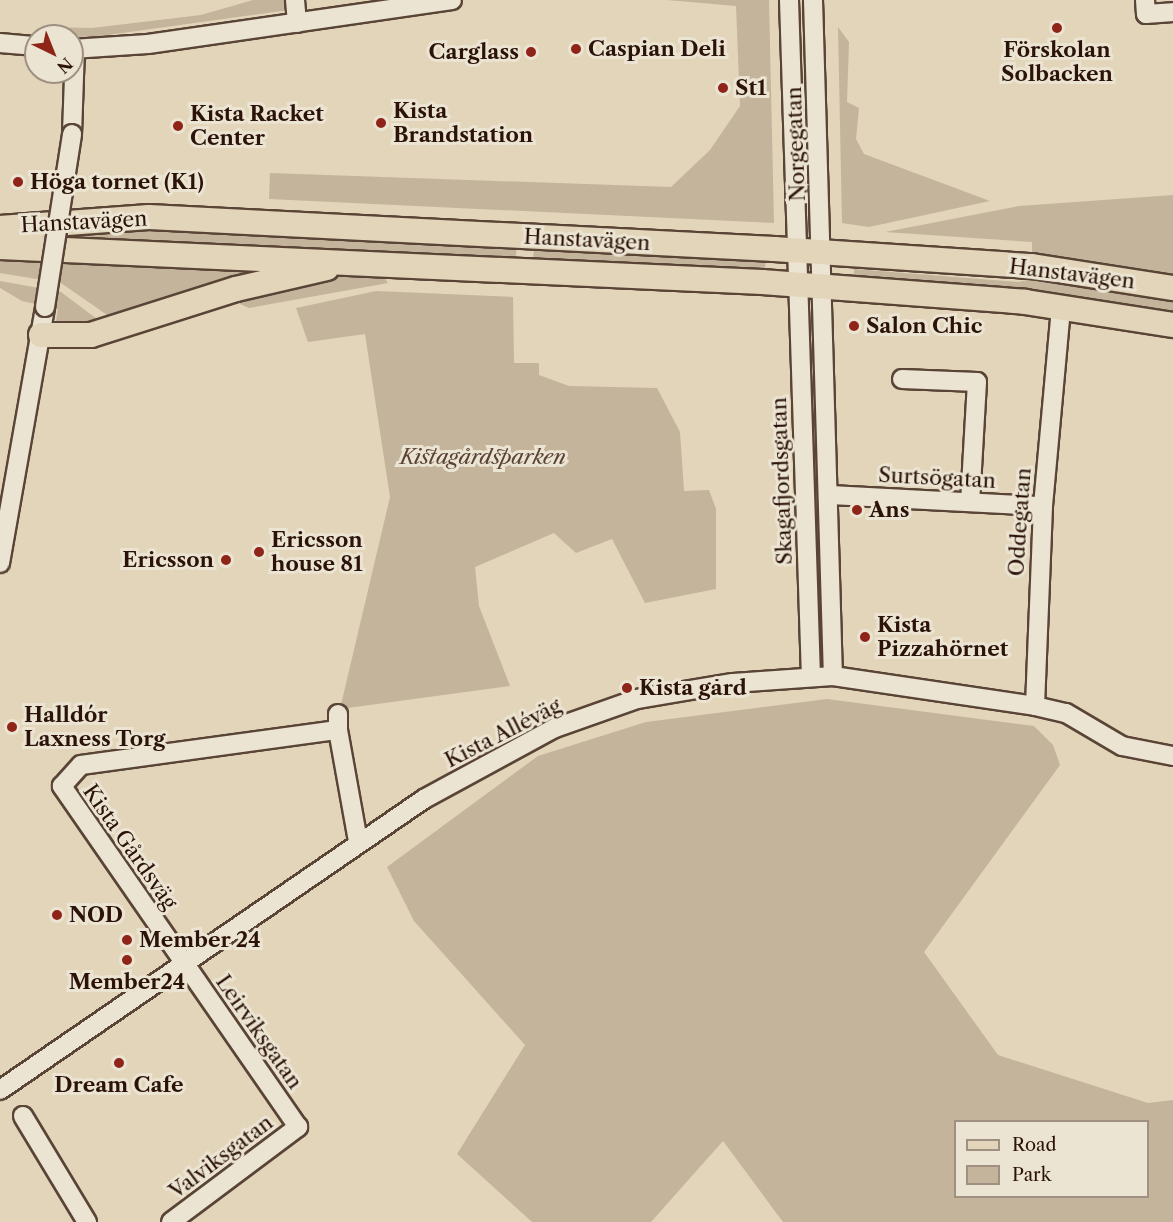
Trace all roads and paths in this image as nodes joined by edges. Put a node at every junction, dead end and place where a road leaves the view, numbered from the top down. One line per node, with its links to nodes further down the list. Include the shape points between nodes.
1 (295, 0): 7 (street)
2 (452, 0): 7 (street)
3 (789, 0): 15 (street, Norgegatan)
4 (813, 0): 16 (street, Norgegatan)
5 (1145, 0): 6 (street, via 1146,14)
6 (1173, 12)
7 (297, 23): 10 (street)
8 (0, 43): 9 (street)
9 (24, 45)
10 (84, 48)
11 (73, 84): 24 (street, bridge, via 72,134)
12 (0, 228): 13 (main road, Hanstavägen, via 149,217)
13 (526, 237): 15 (main road, Hanstavägen); 18 (main road)
14 (0, 247): 17 (main road, Hanstavägen, via 307,256)
15 (798, 252): 16 (main road, Hanstavägen); 19 (street, Norgegatan)
16 (822, 255): 20 (street, Norgegatan); 21 (main road, Hanstavägen, via 1032,267)
17 (380, 264): 18 (main road, Hanstavägen); 24 (main road, via 309,270 91,335)
18 (524, 270): 19 (main road, Hanstavägen)
19 (799, 285): 20 (main road, Hanstavägen); 30 (street, Skagafjordsgatan)
20 (824, 287): 22 (main road, Hanstavägen); 26 (street)
21 (1173, 288)
22 (1061, 308): 23 (main road, Hanstavägen); 28 (street, Oddegatan, via 1055,340)
23 (1173, 325)
24 (41, 335): 29 (street)
25 (902, 379): 27 (street, via 977,382)
26 (830, 495): 27 (street, Surtsögatan); 31 (street)
27 (970, 502): 28 (street, Surtsögatan)
28 (1043, 506): 32 (street, Oddegatan)
29 (0, 563)
30 (811, 676): 31 (street, Kista Alléväg); 34 (street, Kista Alléväg, via 637,699 555,728)
31 (832, 676): 32 (street, Kista Alléväg)
32 (1035, 706): 33 (street, Kista Alléväg, via 1066,713 1122,746)
33 (1173, 756)
34 (358, 841): 35 (street, Kista Alléväg); 35 (street, Kista Gårdsväg, via 338,722 81,765 66,777 65,795)
35 (184, 962): 36 (street, Kista Alléväg); 38 (street, Leirviksgatan)
36 (0, 1090)
37 (23, 1116): 39 (street)
38 (298, 1127): 40 (street, Valviksgatan)
39 (87, 1222)
40 (171, 1222)

